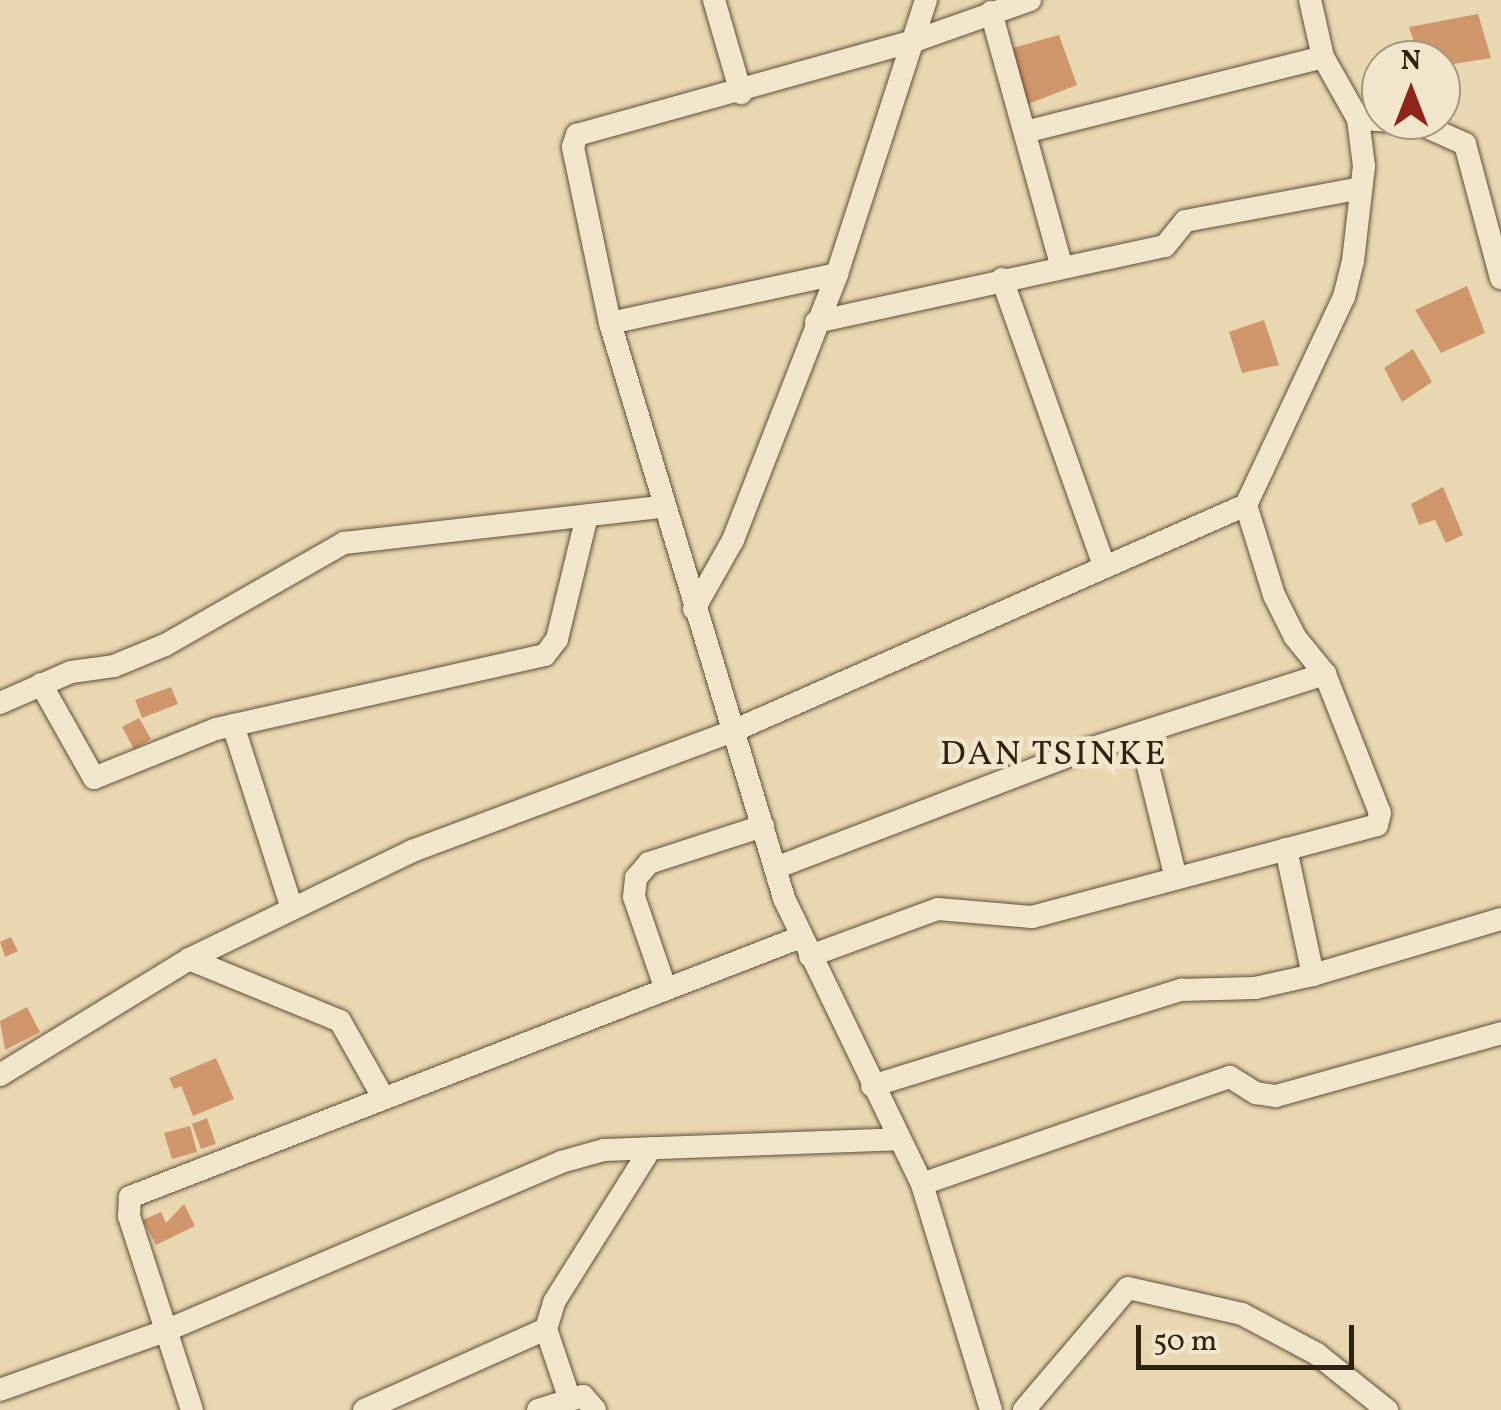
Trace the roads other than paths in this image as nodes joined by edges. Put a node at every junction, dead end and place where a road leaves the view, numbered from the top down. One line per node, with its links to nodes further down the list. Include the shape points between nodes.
1 (714, 0): 8 (street)
2 (926, 0): 6 (street)
3 (1030, 0): 5 (street)
4 (1310, 0): 7 (street)
5 (991, 12): 6 (street); 10 (street)
6 (917, 40): 8 (street); 13 (street)
7 (1323, 57): 9 (street); 10 (street)
8 (741, 93): 17 (street, via 578,135 573,162)
9 (1358, 120): 11 (street); 14 (street, via 1416,122 1465,144)
10 (1025, 132): 12 (street)
11 (1361, 188): 12 (street, via 1186,222 1165,246); 18 (street, via 1344,297)
12 (1060, 266): 15 (street)
13 (837, 274): 16 (street); 17 (street)
14 (1501, 278)
15 (1002, 279): 16 (street); 21 (street)
16 (816, 322): 22 (street, via 732,540)
17 (610, 323): 19 (street)
18 (1246, 505): 21 (street); 23 (street, via 1274,595 1295,637)
19 (662, 507): 20 (street); 22 (street)
20 (587, 516): 24 (street, via 344,544 165,646); 26 (street, via 557,639 546,655)
21 (1104, 565): 27 (street)
22 (694, 609): 27 (street)
23 (1325, 674): 28 (street); 30 (street, via 1380,818 1377,825)
24 (41, 684): 25 (street); 26 (street, via 94,778)
25 (0, 704)
26 (234, 725): 33 (street)
27 (733, 730): 29 (street); 33 (street, via 412,851)
28 (1140, 734): 31 (street); 32 (street)
29 (763, 826): 31 (street); 38 (street, via 649,863 636,878 634,897)
30 (1286, 849): 32 (street); 37 (street)
31 (775, 868): 35 (street)
32 (1176, 878): 35 (street, via 1032,917 938,909)
33 (292, 909): 36 (street)
34 (1501, 919): 37 (street)
35 (805, 946): 38 (street); 41 (street)
36 (189, 959): 40 (street); 42 (street, via 340,1020)
37 (1313, 975): 41 (street, via 1255,988 1181,990)
38 (665, 987): 42 (street)
39 (1501, 1033): 45 (street, via 1276,1096 1256,1093 1230,1076)
40 (0, 1075)
41 (872, 1086): 43 (street)
42 (383, 1097): 47 (street, via 130,1197 129,1216)
43 (899, 1139): 44 (street); 45 (street)
44 (652, 1148): 46 (street, via 554,1302); 47 (street, via 604,1150 562,1162)
45 (922, 1184): 54 (street)
46 (546, 1329): 49 (street); 51 (street)
47 (165, 1331): 48 (street); 50 (street)
48 (0, 1390)
49 (570, 1397): 52 (street); 53 (street, via 583,1396)
50 (192, 1410)
51 (364, 1410)
52 (538, 1410)
53 (595, 1410)
54 (991, 1410)
55 (1024, 1410): 56 (street, via 1128,1288 1242,1314 1317,1354)
56 (1387, 1410)

